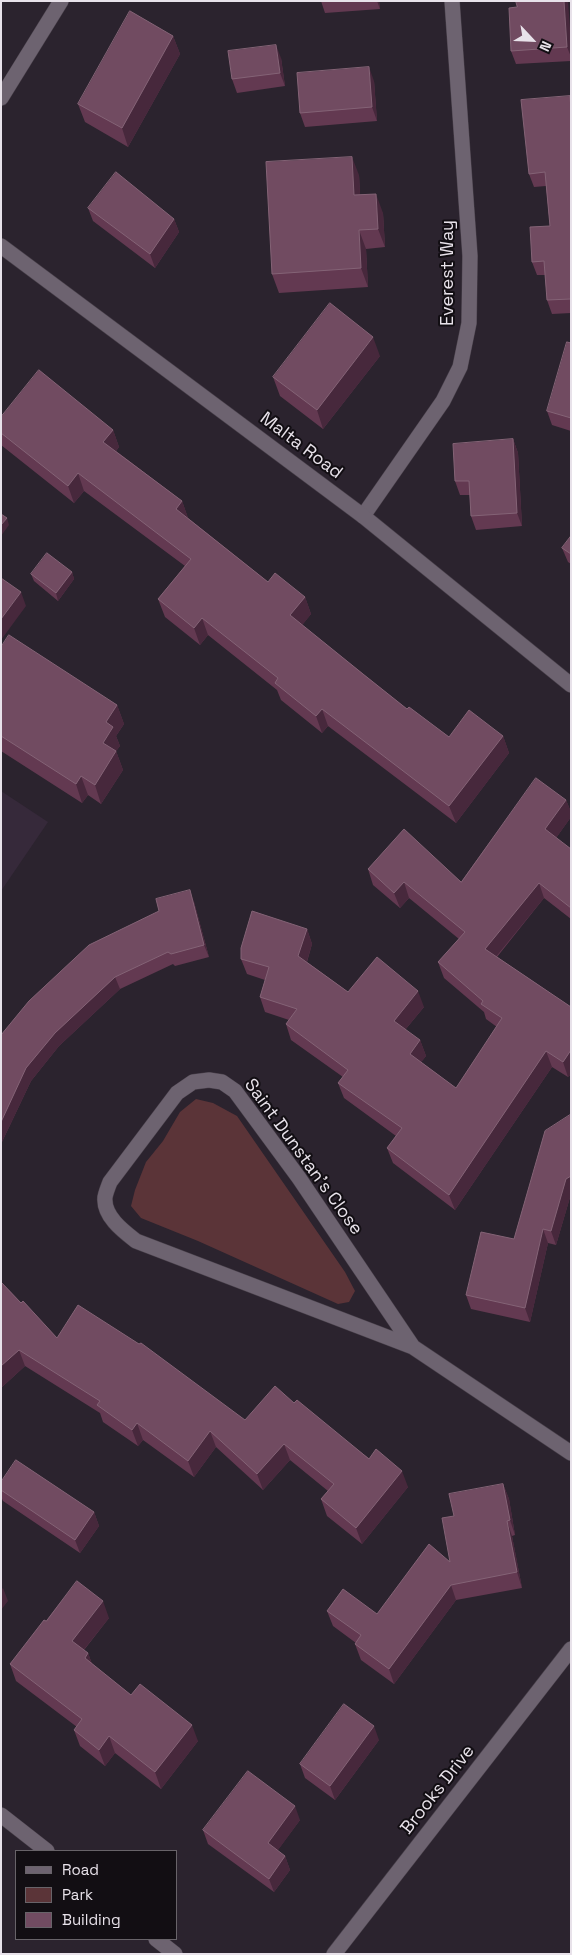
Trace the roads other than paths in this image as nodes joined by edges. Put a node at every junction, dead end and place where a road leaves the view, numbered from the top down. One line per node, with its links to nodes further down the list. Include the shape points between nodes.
1 (61, 1): 3 (street)
2 (452, 1): 5 (street, Everest Way, via 470,256 470,323 460,367 443,401)
3 (1, 98)
4 (1, 246): 5 (street, Malta Road)
5 (363, 516): 6 (street, Malta Road)
6 (571, 685)
7 (413, 1347): 7 (street, Saint Dunstan's Close, via 136,1241 116,1224 105,1198 110,1182 177,1093 193,1082 208,1080 222,1082 235,1091 299,1178); 8 (street, Saint Dunstan's Close)
8 (571, 1453)
9 (571, 1649): 14 (street, Brooks Drive)
10 (1, 1815): 11 (street)
11 (46, 1850)
12 (157, 1940): 13 (street)
13 (175, 1954)
14 (334, 1954)

